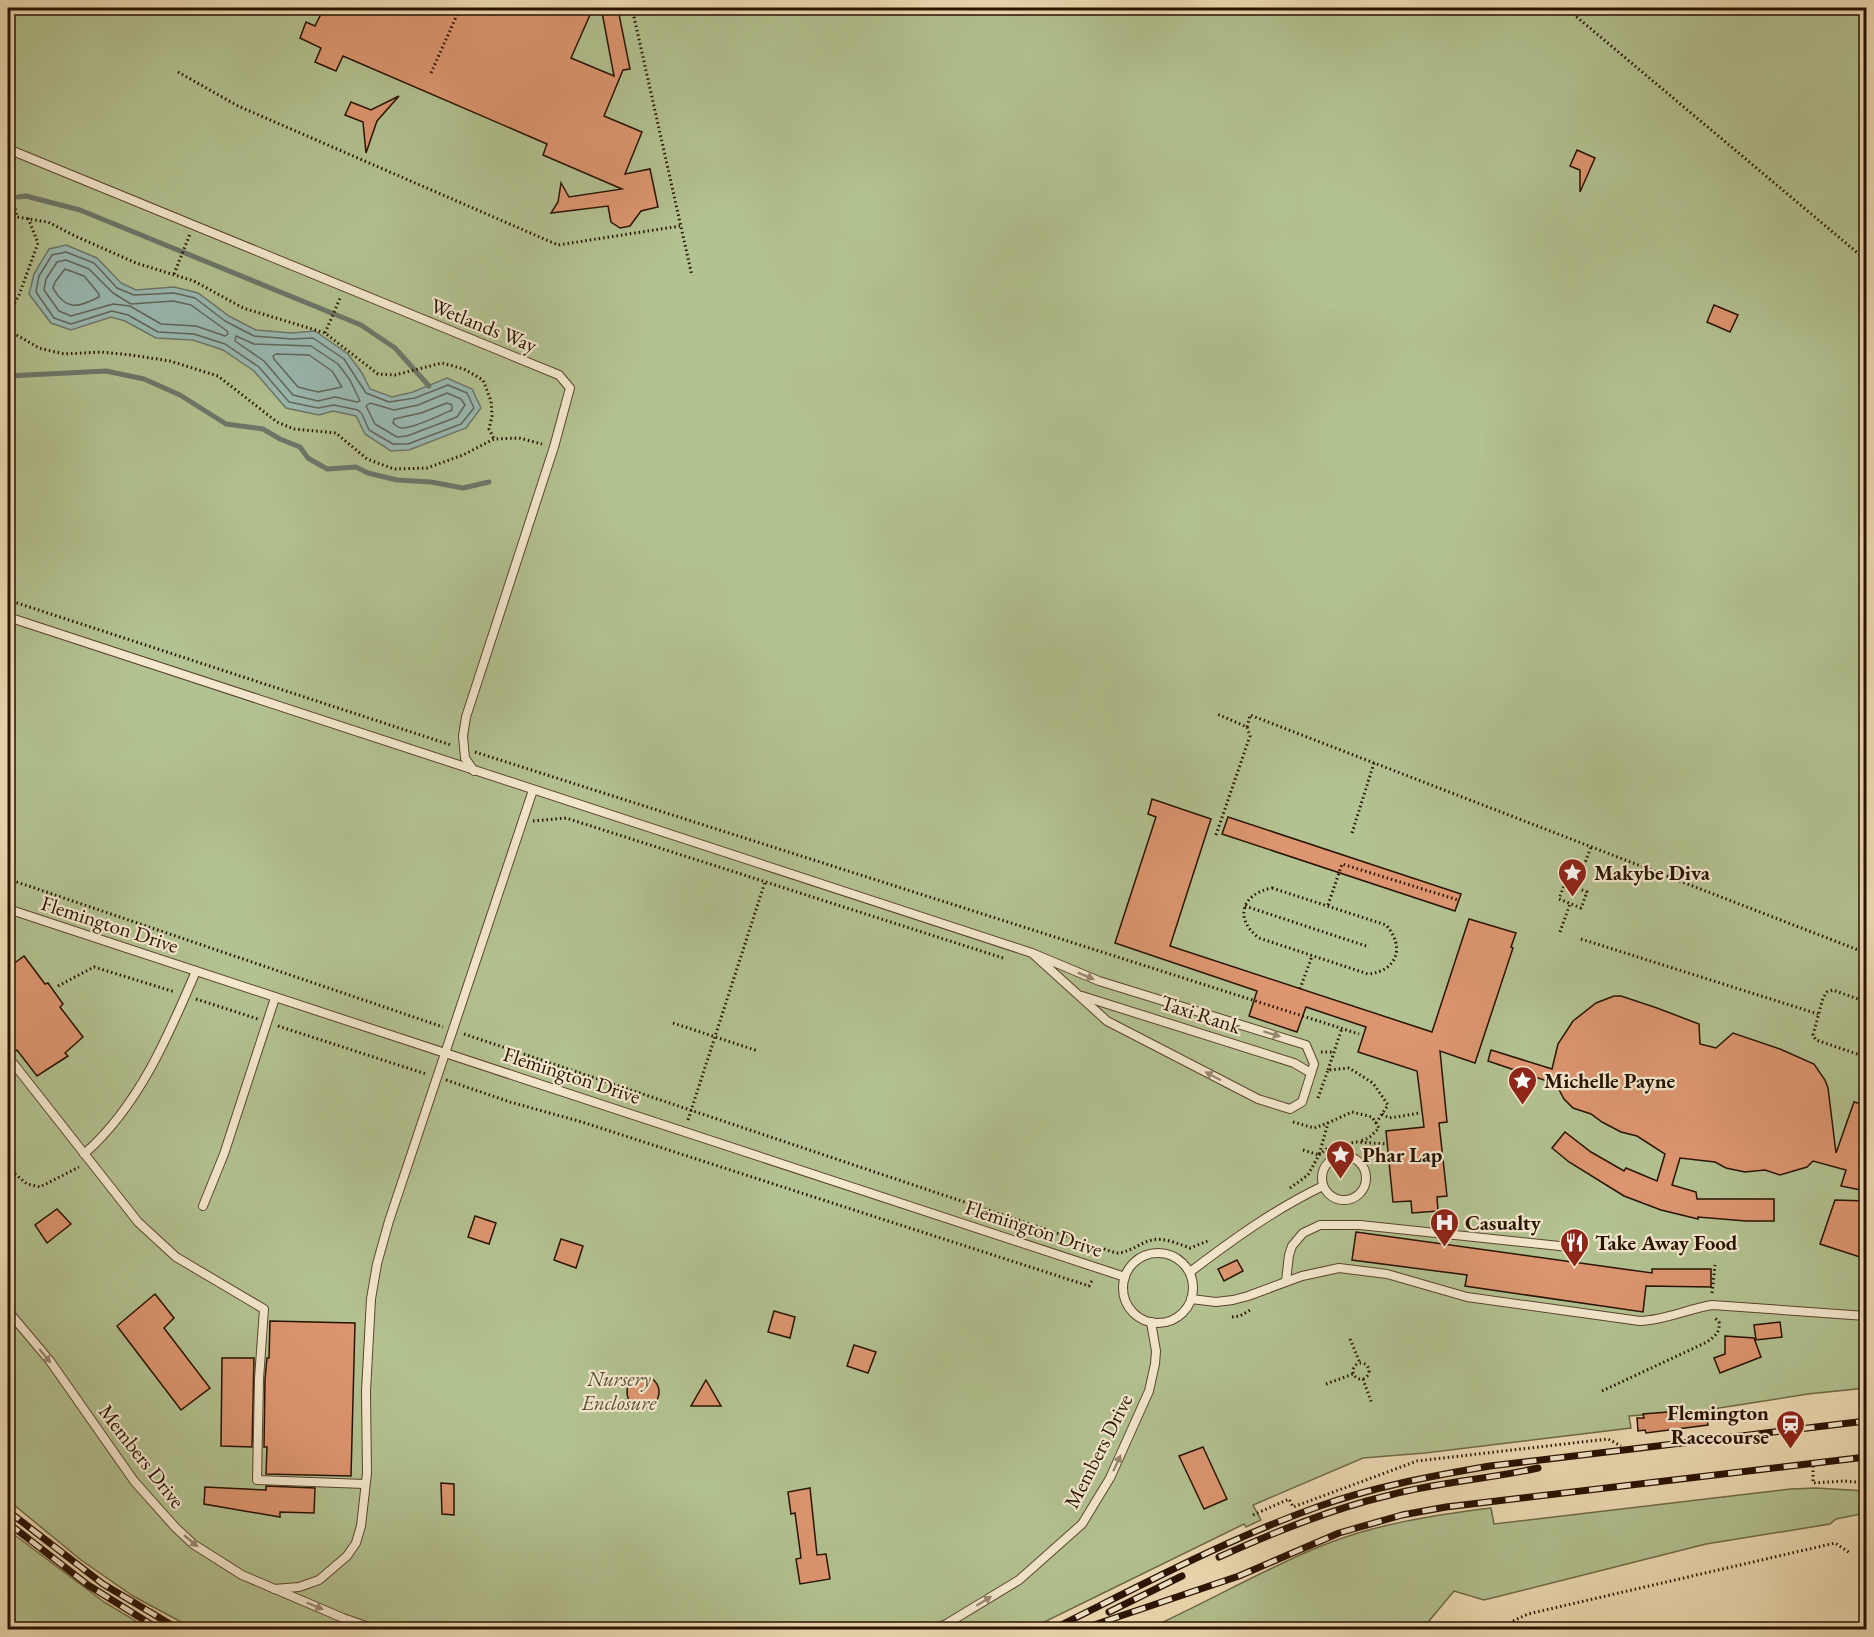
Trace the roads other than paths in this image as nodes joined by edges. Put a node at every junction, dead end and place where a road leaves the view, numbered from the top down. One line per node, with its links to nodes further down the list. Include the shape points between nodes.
1 (8, 149): 3 (lane, Wetlands Way, via 559,375 570,388 466,717 465,759)
2 (8, 617): 3 (lane)
3 (474, 771): 4 (lane)
4 (533, 790): 6 (lane); 10 (lane)
5 (8, 909): 7 (lane, Flemington Drive)
6 (1032, 953): 8 (lane); 12 (lane, one-way to 12, via 1099,981 1306,1045 1314,1064)
7 (196, 971): 9 (lane, Flemington Drive); 13 (lane, via 160,1050 131,1100)
8 (1077, 994): 12 (lane, Taxi Rank, via 1294,1063); 12 (lane, one-way to 8, via 1302,1102 1290,1109 1258,1100 1107,1021)
9 (275, 998): 10 (lane, Flemington Drive); 15 (lane, via 224,1154)
10 (446, 1053): 18 (lane, Flemington Drive); 24 (lane, via 377,1264 366,1391)
11 (13, 1063): 13 (lane)
12 (1311, 1073)
13 (87, 1158): 24 (lane, via 138,1222 176,1257 264,1309 257,1480)
14 (1323, 1186): 14 (lane, via 1323,1171 1340,1156 1355,1159 1365,1170 1366,1185 1352,1200 1338,1200); 17 (lane, via 1280,1209)
15 (202, 1206)
16 (1569, 1246): 19 (lane, via 1360,1225 1320,1225 1303,1233 1292,1246)
17 (1190, 1272): 18 (lane, via 1174,1257 1154,1253 1136,1261); 20 (lane)
18 (1125, 1277): 23 (lane, via 1126,1300 1131,1310)
19 (1286, 1281): 20 (lane, via 1233,1300); 22 (lane, via 1319,1271 1360,1270 1467,1297 1640,1321 1712,1305)
20 (1191, 1299): 23 (lane, via 1172,1320)
21 (8, 1311): 25 (lane, Members Drive, one-way to 25, via 50,1361 134,1481 175,1527 212,1557)
22 (1866, 1316)
23 (1151, 1322): 27 (lane, Members Drive, one-way to 23, via 1018,1580 1082,1524 1110,1478 1149,1391 1156,1358)
24 (365, 1484): 25 (lane, via 361,1526 356,1543 346,1556 319,1580)
25 (274, 1589): 26 (lane, Members Drive, one-way to 26)
26 (376, 1629)
27 (933, 1629)

